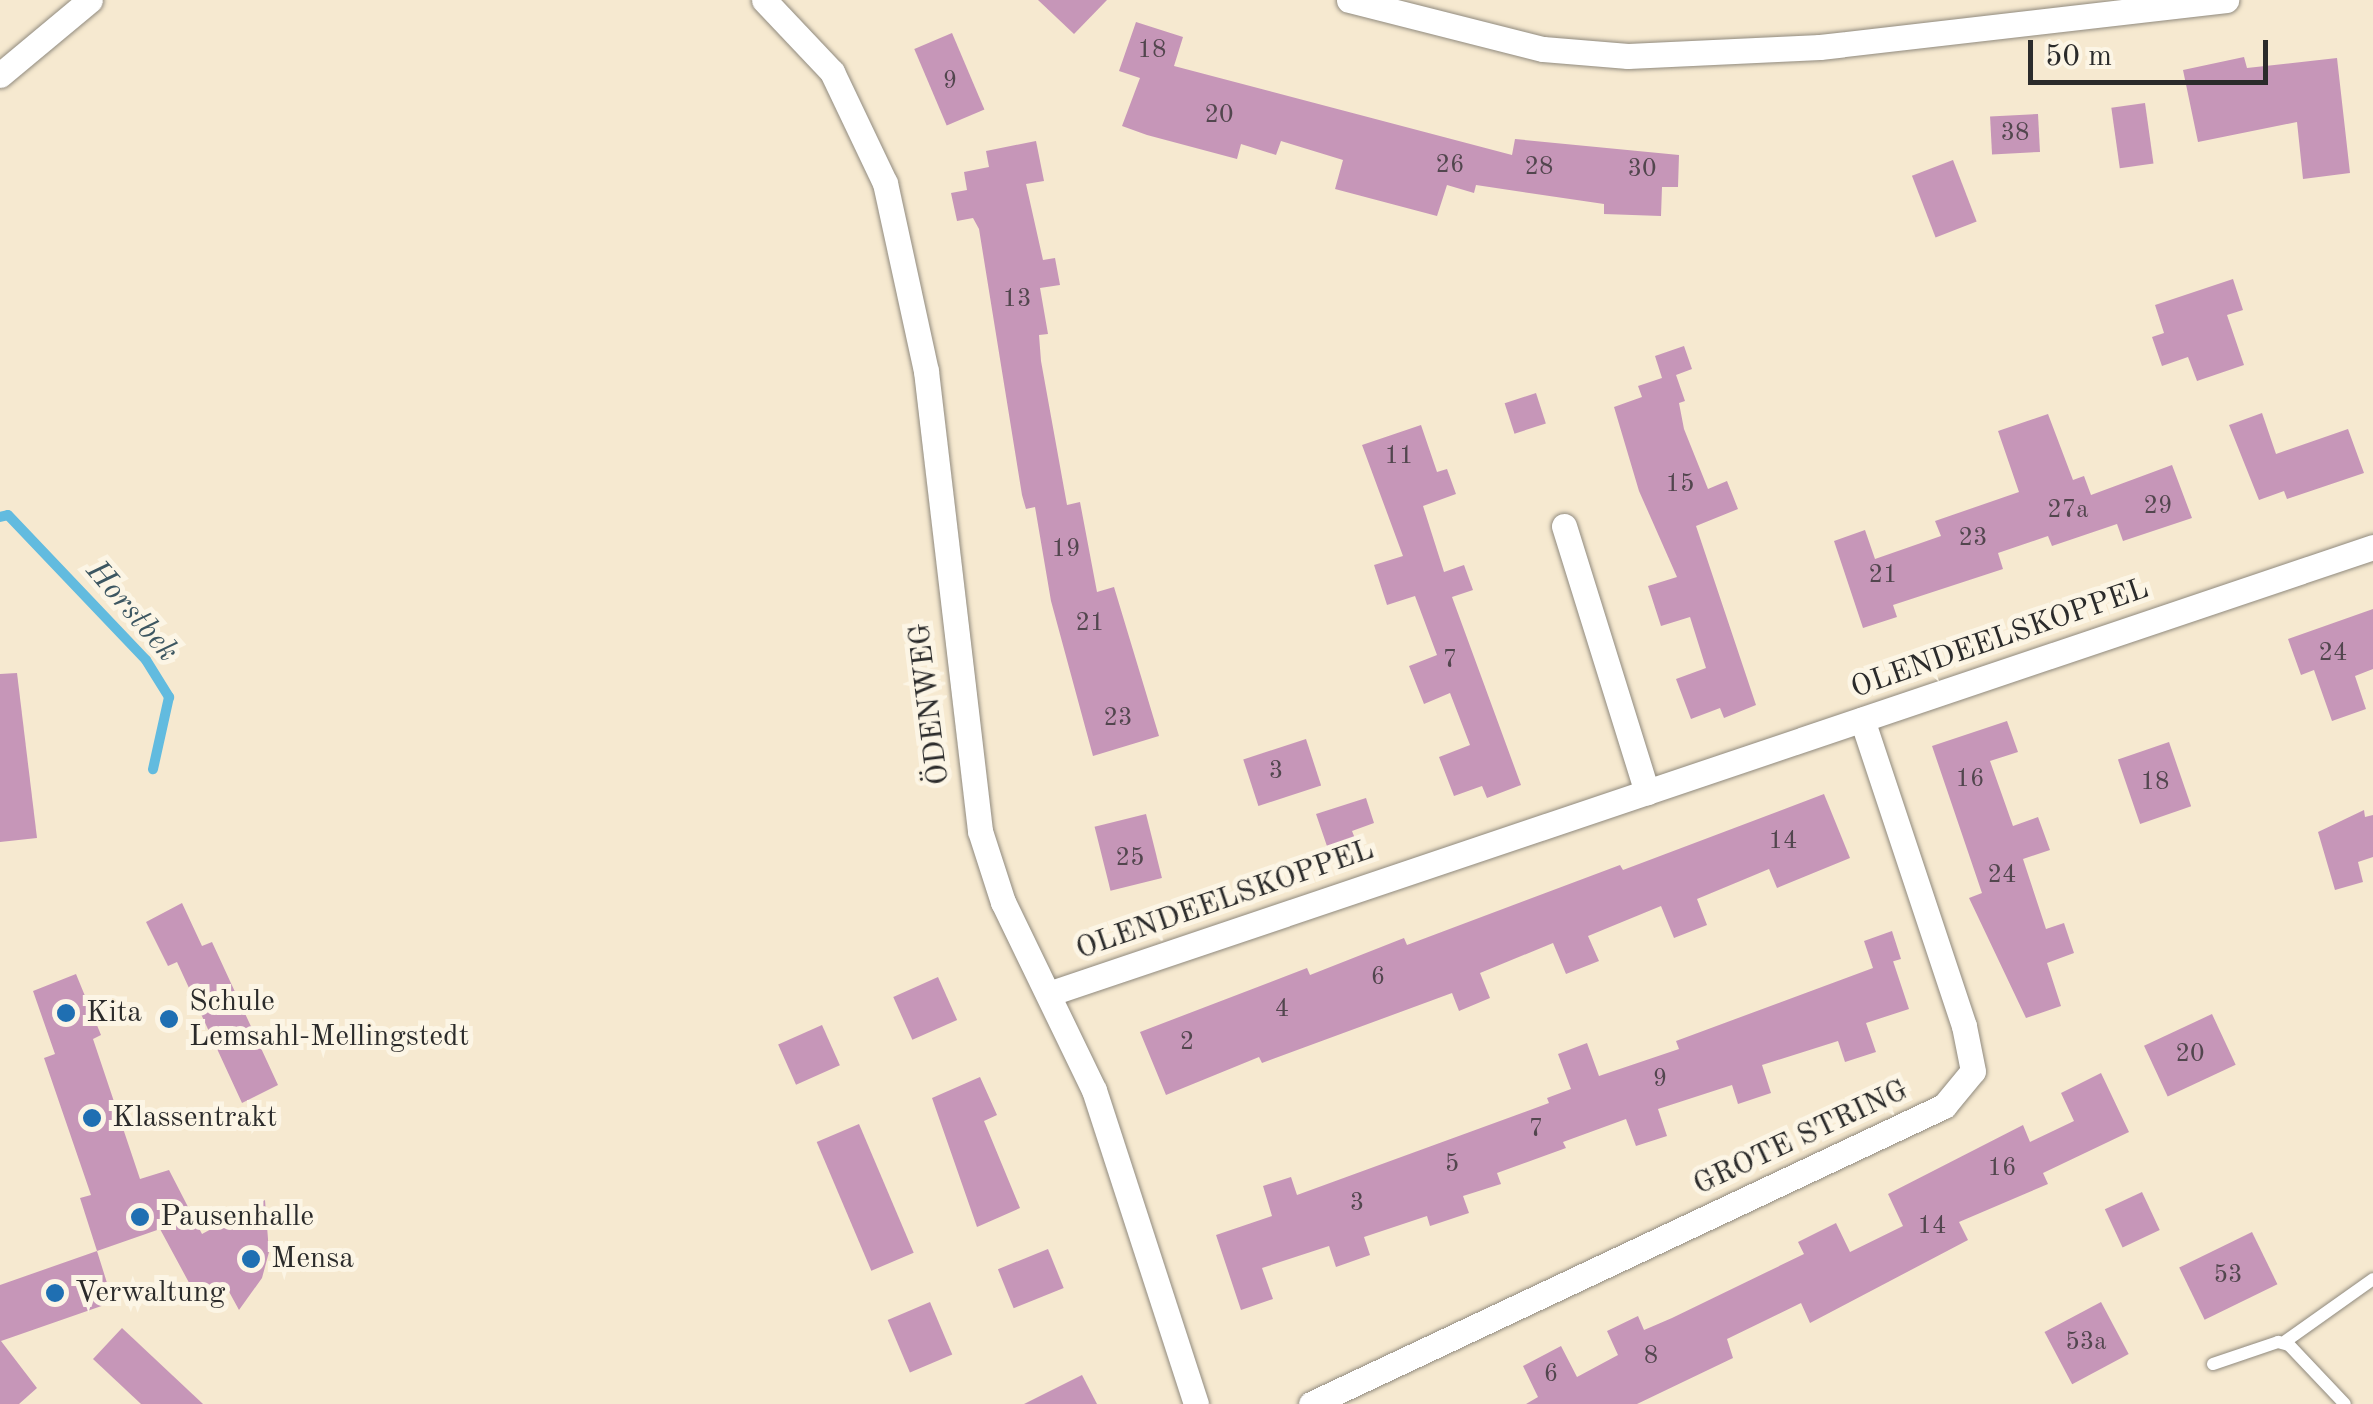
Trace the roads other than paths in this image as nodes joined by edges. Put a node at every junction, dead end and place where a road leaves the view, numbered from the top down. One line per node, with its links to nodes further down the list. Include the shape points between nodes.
1 (90, 0): 5 (street)
2 (764, 0): 10 (street, ÖDENWEG, via 832,72 886,183 926,371 980,830 1003,902)
3 (2226, 0): 4 (street, via 1820,47 1628,56 1544,50)
4 (1356, 2)
5 (0, 75)
6 (1564, 526): 9 (street)
7 (2373, 548): 8 (street, OLENDEELSKOPPEL)
8 (1862, 720): 9 (street, OLENDEELSKOPPEL); 15 (street, GROTE STRING, via 1974,1071 1944,1106)
9 (1647, 792): 10 (street, OLENDEELSKOPPEL)
10 (1051, 993): 14 (street, ÖDENWEG, via 1126,1176)
11 (2373, 1279): 12 (lane)
12 (2283, 1344): 13 (lane); 16 (lane)
13 (2213, 1364)
14 (1196, 1404)
15 (1311, 1404)
16 (2344, 1404)

